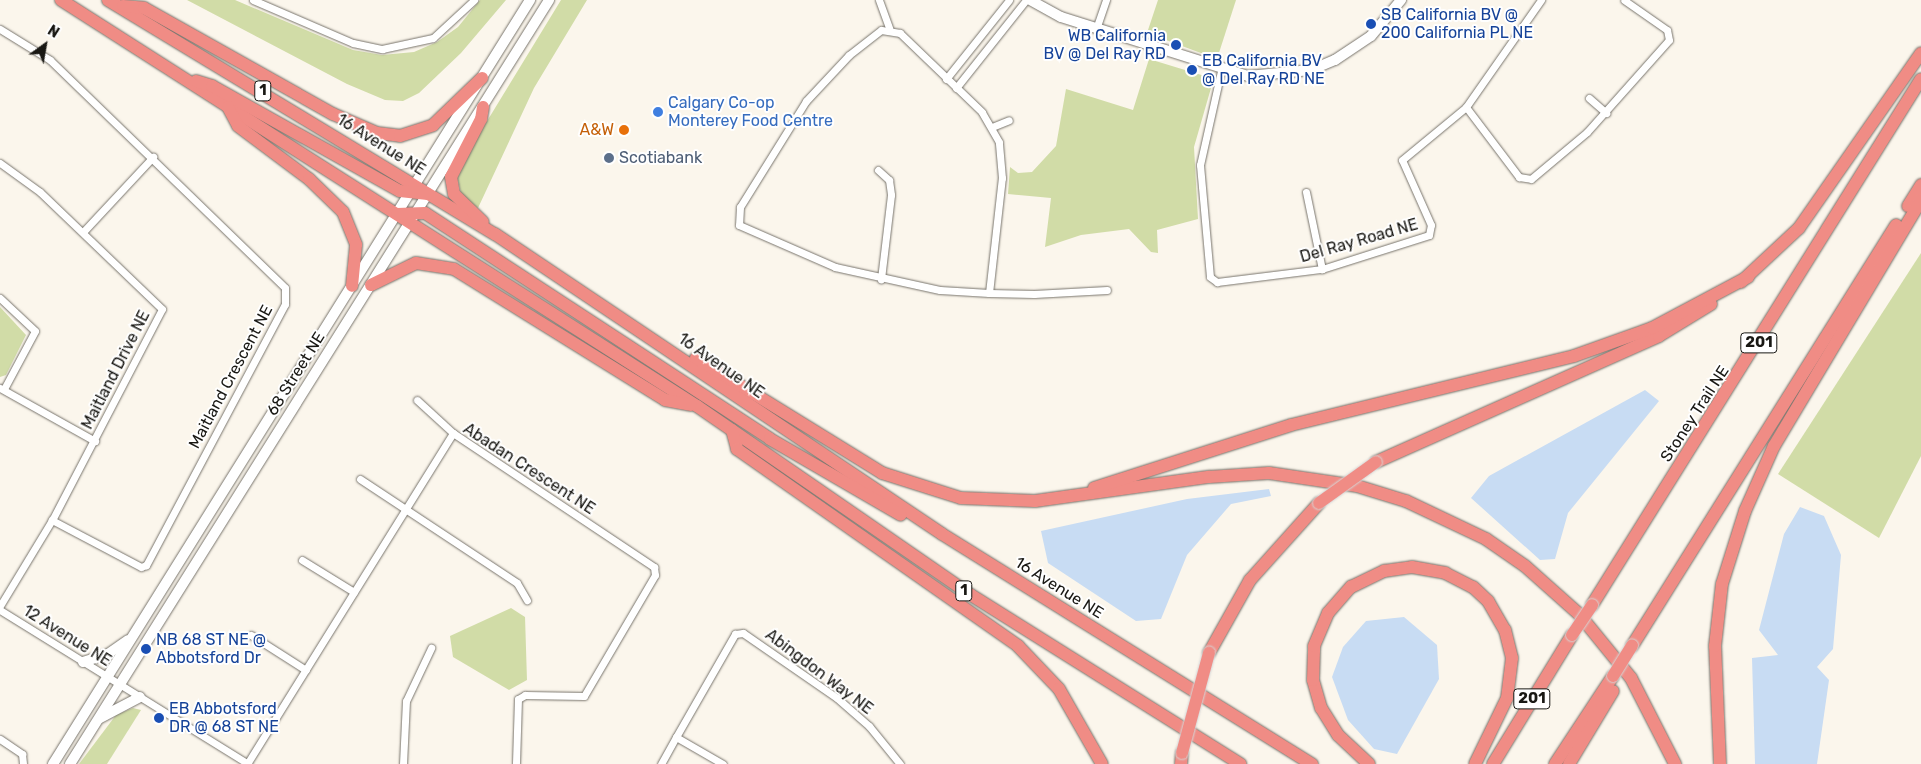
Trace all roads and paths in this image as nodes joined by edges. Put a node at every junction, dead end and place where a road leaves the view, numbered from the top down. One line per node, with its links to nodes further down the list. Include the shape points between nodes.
1 (61, 0): 19 (highway, 1)
2 (253, 0): 3 (street, via 353,43 382,49 433,38)
3 (474, 0)
4 (530, 0): 20 (main road, 68 Street NE)
5 (549, 0): 26 (main road, 68 Street NE)
6 (879, 0): 14 (street)
7 (1009, 0): 21 (street)
8 (1028, 0): 16 (main road, via 1061,18); 23 (street)
9 (1106, 0): 16 (street)
10 (1401, 0): 18 (main road, via 1371,36 1312,70 1256,76)
11 (1541, 0): 27 (street, Del Ray Road NE)
12 (1624, 0): 28 (street, via 1667,30 1669,40)
13 (113, 3): 20 (highway, via 144,8 333,114 377,133 400,136 433,125); 35 (highway, 16 Avenue NE / 1)
14 (889, 28): 21 (street, via 900,33); 46 (street, via 849,55 816,88 737,214 740,225 760,236 835,267)
15 (0, 29): 31 (street, Maitland Crescent NE, via 50,60)
16 (1096, 29): 18 (main road)
17 (1921, 53): 45 (highway, via 1813,210)
18 (1221, 72): 44 (street, Del Ray Road NE, via 1200,165 1210,277 1217,282)
19 (182, 77): 25 (highway, 1); 35 (highway, via 212,86)
20 (482, 78): 35 (main road, 68 Street NE)
21 (946, 79): 23 (street)
22 (1921, 79): 96 (highway, Stoney Trail NE / 201, bridge)
23 (956, 88): 30 (street)
24 (1589, 98): 28 (street)
25 (226, 105): 40 (highway, 1); 48 (highway, via 238,126 316,185 344,212 356,245)
26 (483, 107): 37 (main road, 68 Street NE); 43 (highway, via 481,119 452,170 451,189)
27 (1466, 107): 28 (street, via 1519,177 1531,179); 44 (street, Del Ray Road NE, via 1402,160 1431,224 1428,235)
28 (1606, 113)
29 (1009, 120): 30 (street)
30 (992, 128): 50 (street, via 999,142 1002,178)
31 (153, 158): 42 (street); 62 (street, Maitland Crescent NE, via 276,275 285,288 285,304 146,565 141,567)
32 (0, 163): 42 (street, Maitland Drive NE)
33 (878, 170): 46 (street, via 889,180 891,195)
34 (1921, 185): 75 (highway, via 1646,624)
35 (412, 191): 37 (highway); 40 (main road, 68 Street NE)
36 (1306, 192): 44 (street)
37 (428, 194): 39 (main road, 68 Street NE); 43 (highway, 16 Avenue NE / 1)
38 (1921, 200): 100 (highway, via 1774,446 1745,511 1722,584 1714,646)
39 (418, 210): 40 (highway); 41 (main road, 68 Street NE); 63 (highway, via 770,439 887,508)
40 (397, 214): 41 (highway, 1); 48 (main road, 68 Street NE)
41 (411, 222): 47 (main road, 68 Street NE); 55 (highway, 1)
42 (84, 232): 58 (street, Maitland Drive NE, via 162,309)
43 (495, 234): 52 (highway, 16 Avenue NE / 1)
44 (1322, 269)
45 (1748, 277): 60 (highway, via 1652,328 1574,356 1358,407 1084,491); 81 (highway, bridge, via 1660,336 1376,462 1319,503 1250,580 1209,653)
46 (881, 279): 50 (street, via 940,290)
47 (371, 285): 55 (highway, via 416,263 454,269 665,400); 76 (main road, 68 Street NE)
48 (352, 286): 70 (main road, 68 Street NE)
49 (1107, 290): 50 (street)
50 (989, 293)
51 (0, 298): 53 (street, via 35,331)
52 (663, 344): 60 (highway, via 698,359 882,473 961,498); 63 (highway, 16 Avenue NE / 1)
53 (2, 388): 58 (street)
54 (417, 400): 57 (street)
55 (697, 406): 56 (highway, 1)
56 (732, 430): 91 (highway, via 737,449 1018,646 1059,689); 92 (highway, 1, via 970,595)
57 (453, 433): 61 (street, Abadan Crescent NE); 87 (street, Abadan Crescent NE, via 654,567 655,575 584,696 518,699)
58 (95, 441): 62 (street, Maitland Drive NE)
59 (360, 479): 61 (street)
60 (1035, 501): 99 (highway, via 1209,477 1268,473 1357,486 1406,501 1486,539 1525,566 1578,613 1631,678)
61 (405, 510): 65 (street, Abadan Crescent NE); 66 (street, via 517,583)
62 (52, 520): 67 (street, Maitland Drive NE)
63 (942, 534): 93 (highway, 16 Avenue NE / 1)
64 (302, 560): 65 (street)
65 (354, 592): 73 (street, Abadan Crescent NE)
66 (527, 600)
67 (0, 606)
68 (0, 610): 72 (street, 12 Avenue NE)
69 (251, 635): 73 (street)
70 (133, 636): 72 (main road, via 108,654); 74 (main road, 68 Street NE)
71 (432, 648): 86 (street, via 406,701)
72 (82, 662): 74 (street, 12 Avenue NE)
73 (306, 670): 85 (street, Abadan Crescent NE)
74 (108, 677): 76 (street, 12 Avenue NE); 83 (main road, 68 Street NE)
75 (1615, 679): 97 (highway); 98 (highway)
76 (119, 684): 77 (street, 12 Avenue NE); 78 (main road, 68 Street NE)
77 (140, 697): 78 (main road); 85 (street, 12 Avenue NE)
78 (99, 718): 84 (main road, 68 Street NE)
79 (676, 737): 88 (street); 89 (street); 90 (street, Abingdon Way NE, via 735,634 743,633 837,698 869,726)
80 (0, 739): 82 (street, via 22,754)
81 (1181, 759)
82 (23, 764)
83 (53, 764)
84 (70, 764)
85 (247, 764)
86 (403, 764)
87 (516, 764)
88 (661, 764)
89 (723, 764)
90 (900, 764)
91 (1102, 764)
92 (1240, 764)
93 (1312, 764)
94 (1369, 764): 95 (highway, via 1338,735 1321,708 1313,680 1314,646 1328,613 1351,587 1384,571 1412,567 1446,573 1473,587 1488,601 1505,630 1512,658 1511,682 1501,717)
95 (1475, 764)
96 (1493, 764)
97 (1555, 764)
98 (1569, 764)
99 (1675, 764)
100 (1720, 764)

